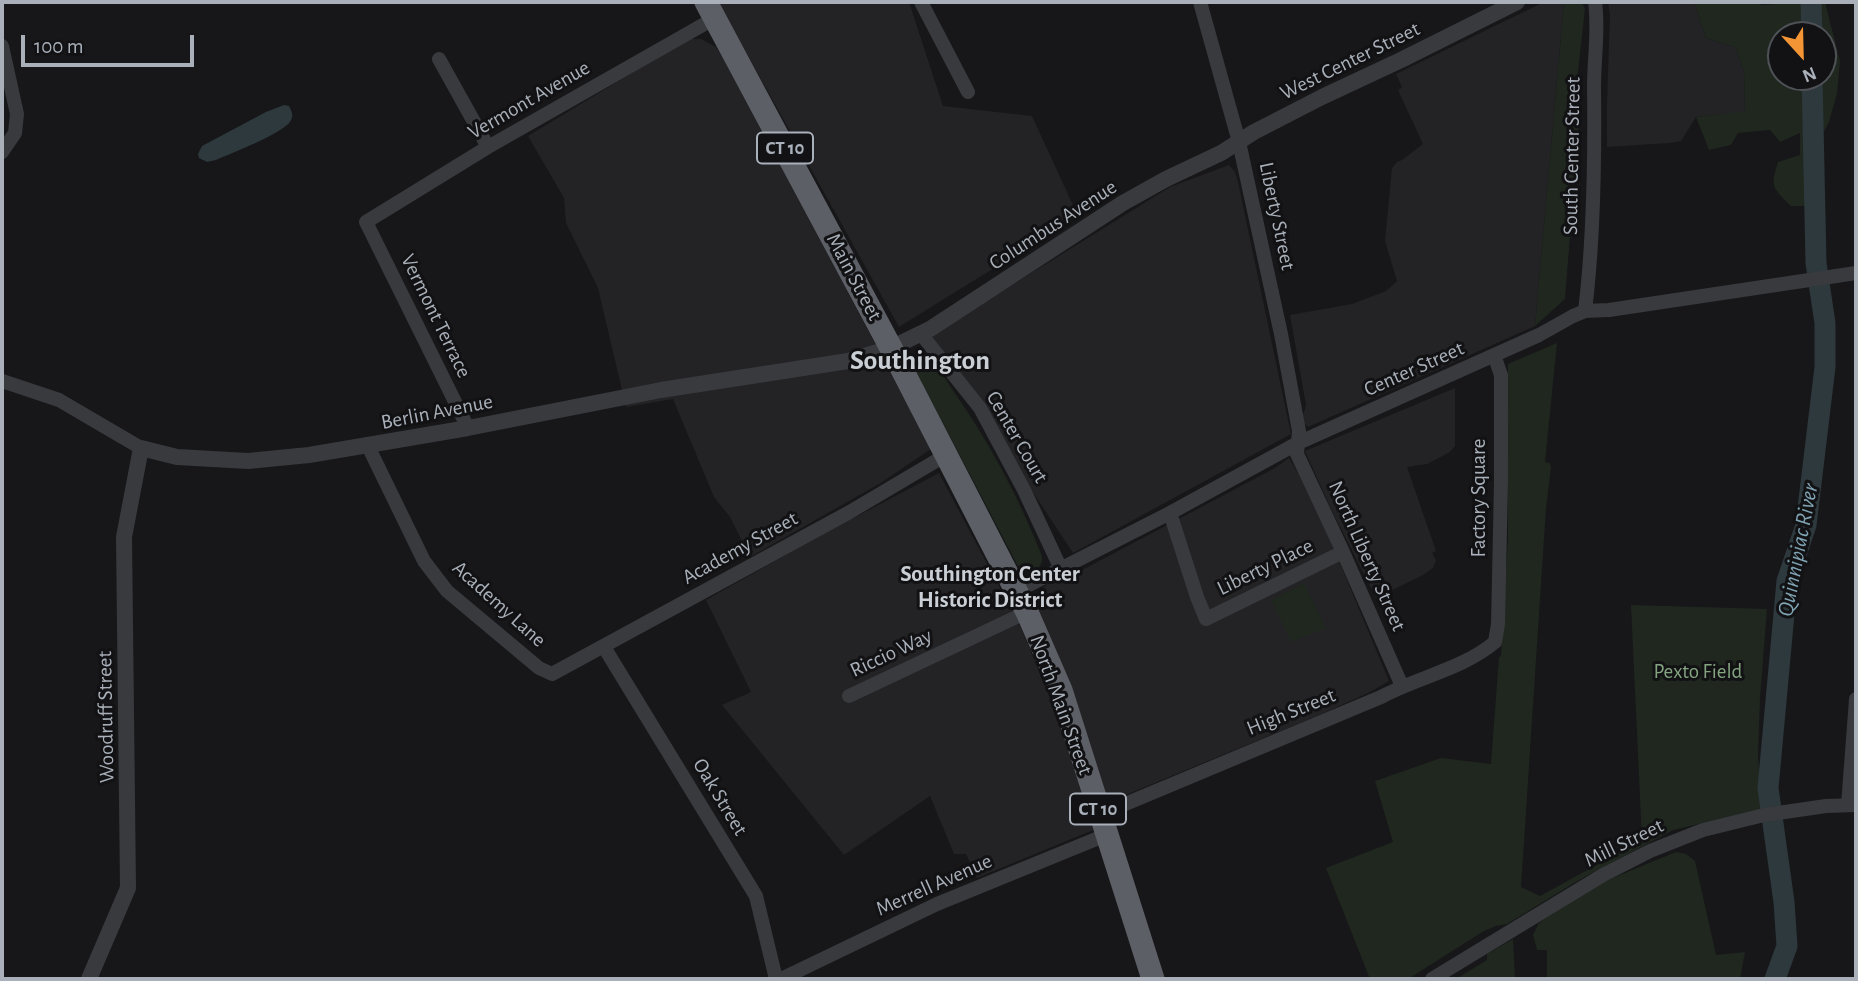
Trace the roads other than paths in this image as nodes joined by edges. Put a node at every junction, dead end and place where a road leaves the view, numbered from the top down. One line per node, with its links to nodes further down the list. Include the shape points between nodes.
1 (921, 2): 8 (street)
2 (1200, 2): 9 (street, Liberty Street)
3 (1517, 2): 9 (street, West Center Street)
4 (1595, 2): 14 (street, South Center Street, via 1591,254)
5 (711, 10): 10 (street, Vermont Avenue); 16 (highway, Main Street / CT 10)
6 (2, 46): 11 (street, via 17,114 15,133)
7 (439, 59): 10 (street)
8 (968, 93)
9 (1239, 142): 15 (street, Columbus Avenue, via 1123,203); 20 (street, Liberty Street, via 1281,334)
10 (488, 147): 12 (street, Vermont Avenue)
11 (2, 152)
12 (366, 222): 19 (street, Vermont Terrace)
13 (1856, 273): 14 (street, Center Street)
14 (1585, 311): 17 (street, Center Street)
15 (920, 334): 16 (street, Columbus Avenue); 26 (street, Center Court, via 979,408)
16 (891, 348): 19 (street, Berlin Avenue, via 848,361 661,390); 23 (highway, Main Street / CT 10)
17 (1494, 355): 20 (street, Center Street); 28 (street, Factory Square, via 1501,375 1502,482)
18 (2, 381): 22 (street, Berlin Avenue, via 59,400)
19 (468, 428): 21 (street, Berlin Avenue)
20 (1298, 443): 24 (street, Center Street); 25 (street, North Liberty Street, via 1297,454)
21 (368, 446): 22 (street, Berlin Avenue, via 248,461 177,457); 30 (street, Academy Lane, via 424,561 447,591)
22 (141, 448): 36 (street, Woodruff Street, via 124,537 128,888)
23 (946, 455): 27 (highway, Main Street / CT 10); 29 (street, Academy Street)
24 (1170, 513): 25 (street, Liberty Place, via 1206,619); 26 (street, Center Street)
25 (1343, 552): 31 (street, North Liberty Street)
26 (1062, 569): 27 (street, Center Street)
27 (1022, 602): 32 (street, Riccio Way); 35 (highway, North Main Street / CT 10, via 1060,690)
28 (1495, 642): 31 (street, High Street, via 1480,655)
29 (604, 647): 30 (street, Academy Street); 37 (street, Oak Street, via 756,897)
30 (552, 674)
31 (1402, 686): 35 (street, High Street)
32 (849, 696)
33 (1856, 699): 34 (street)
34 (1852, 805): 39 (street, Mill Street, via 1771,813 1703,830 1650,851)
35 (1103, 825): 37 (street, Merrell Avenue); 38 (highway, North Main Street / CT 10)
36 (89, 979)
37 (778, 979)
38 (1153, 979)
39 (1432, 979)

